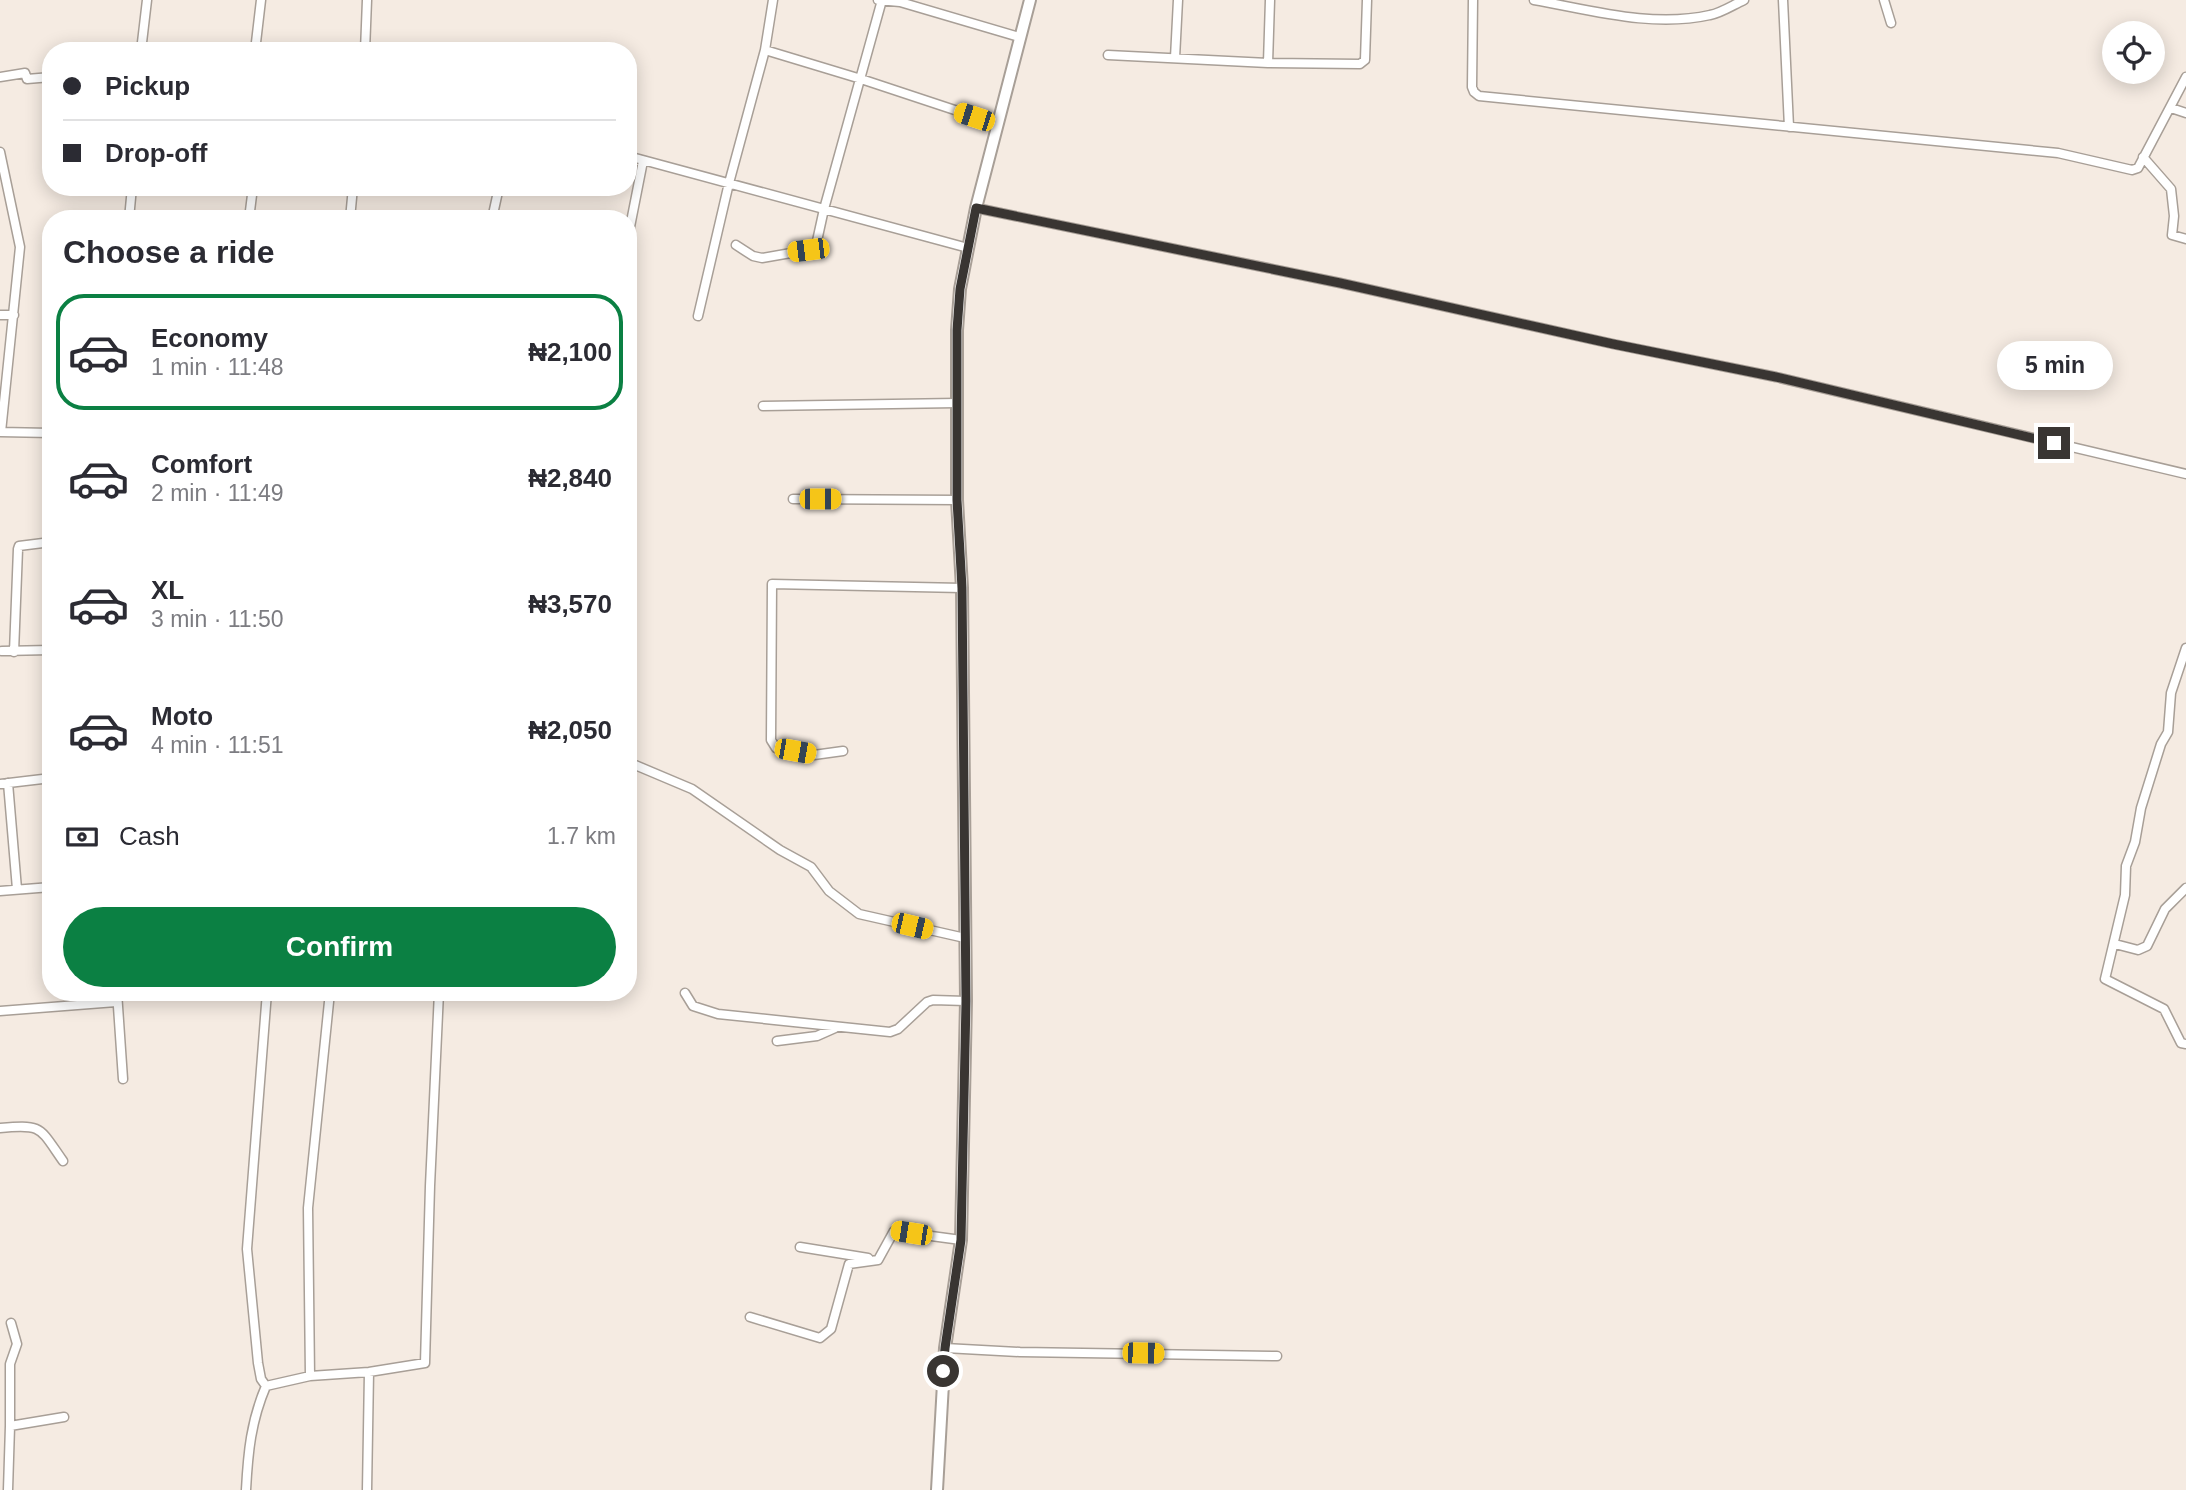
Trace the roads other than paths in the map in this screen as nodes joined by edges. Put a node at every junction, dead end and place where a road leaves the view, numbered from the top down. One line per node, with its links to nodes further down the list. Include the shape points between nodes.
1 (147, 0): 19 (street)
2 (261, 0): 20 (street)
3 (367, 0): 21 (street)
4 (773, 0): 22 (street)
5 (880, 0): 18 (street); 29 (street)
6 (1030, 0): 18 (main road)
7 (1178, 0): 24 (street)
8 (1270, 0): 25 (street)
9 (1367, 0): 25 (street, via 1363,63)
10 (1473, 0): 33 (street, via 1472,86 1479,96)
11 (1534, 0): 15 (street)
12 (1744, 0): 16 (street)
13 (1783, 0): 33 (street)
14 (1884, 0): 17 (street)
15 (1565, 3): 16 (street, via 1593,13 1681,20 1713,15)
16 (1731, 3)
17 (1891, 23)
18 (1019, 37): 32 (main road)
19 (142, 42)
20 (256, 42)
21 (365, 42)
22 (765, 50): 29 (street); 38 (street)
23 (1108, 55): 24 (street)
24 (1175, 58): 25 (street)
25 (1268, 63)
26 (0, 77): 27 (street, via 25,73 27,79)
27 (42, 77)
28 (2186, 77): 30 (street)
29 (861, 79): 32 (street); 41 (street)
30 (2171, 108): 31 (street); 35 (street)
31 (2186, 113)
32 (997, 124): 40 (main road)
33 (1789, 127): 35 (street, via 2058,153 2132,170)
34 (0, 152): 46 (street, via 20,247)
35 (2143, 157): 42 (street, via 2171,189 2172,235)
36 (637, 159): 37 (street)
37 (643, 161): 38 (street); 39 (street)
38 (729, 183): 41 (street); 47 (street)
39 (637, 191)
40 (976, 208): 44 (main road); 52 (street, via 1776,377)
41 (824, 209): 43 (street, via 817,241 808,250 762,258); 44 (street)
42 (2186, 239)
43 (736, 245)
44 (968, 248): 48 (main road, via 957,330)
45 (0, 315): 46 (street)
46 (14, 315): 50 (street)
47 (698, 316)
48 (957, 403): 49 (street); 54 (main road)
49 (763, 406)
50 (1, 432): 51 (street)
51 (42, 433)
52 (2186, 474)
53 (793, 499): 54 (street)
54 (957, 500): 56 (main road)
55 (42, 543): 60 (street, via 18,549)
56 (962, 588): 61 (street, via 772,584 773,745 814,755); 69 (main road)
57 (2186, 648): 70 (street, via 2171,693 2168,732 2126,866)
58 (42, 650): 60 (street)
59 (2, 651): 60 (street)
60 (14, 652)
61 (843, 751)
62 (637, 765): 69 (street, via 692,789 811,867 829,891 859,914)
63 (42, 779): 64 (street)
64 (4, 784): 67 (street)
65 (42, 888): 67 (street)
66 (2186, 888): 70 (street, via 2165,909 2147,946 2138,950)
67 (17, 889): 68 (street)
68 (0, 891)
69 (965, 938): 77 (main road)
70 (2115, 944): 81 (street, via 2105,979 2164,1009 2181,1043)
71 (685, 993): 79 (street, via 693,1006 718,1014)
72 (84, 1001): 78 (street)
73 (117, 1001): 82 (street)
74 (266, 1001): 94 (street, via 247,1249 258,1363)
75 (329, 1001): 93 (street, via 307,1208)
76 (439, 1001): 92 (street, via 425,1363)
77 (966, 1001): 79 (street, via 927,1002 890,1032); 85 (main road)
78 (0, 1011)
79 (836, 1027): 80 (street, via 817,1036)
80 (777, 1041)
81 (2186, 1044)
82 (123, 1079)
83 (0, 1128): 84 (street, via 30,1125 42,1132)
84 (63, 1161)
85 (961, 1240): 87 (street, via 894,1231); 90 (main road)
86 (800, 1247): 87 (street)
87 (878, 1260): 88 (street, via 849,1265 831,1329 820,1338)
88 (750, 1317)
89 (11, 1323): 96 (street, via 17,1344 10,1364)
90 (945, 1348): 91 (street); 100 (main road)
91 (1277, 1356)
92 (369, 1372): 93 (street); 99 (street)
93 (310, 1376): 94 (street)
94 (266, 1386): 98 (street, via 255,1411)
95 (64, 1417): 96 (street)
96 (10, 1426): 97 (street)
97 (8, 1490)
98 (246, 1490)
99 (367, 1490)
100 (937, 1490)

